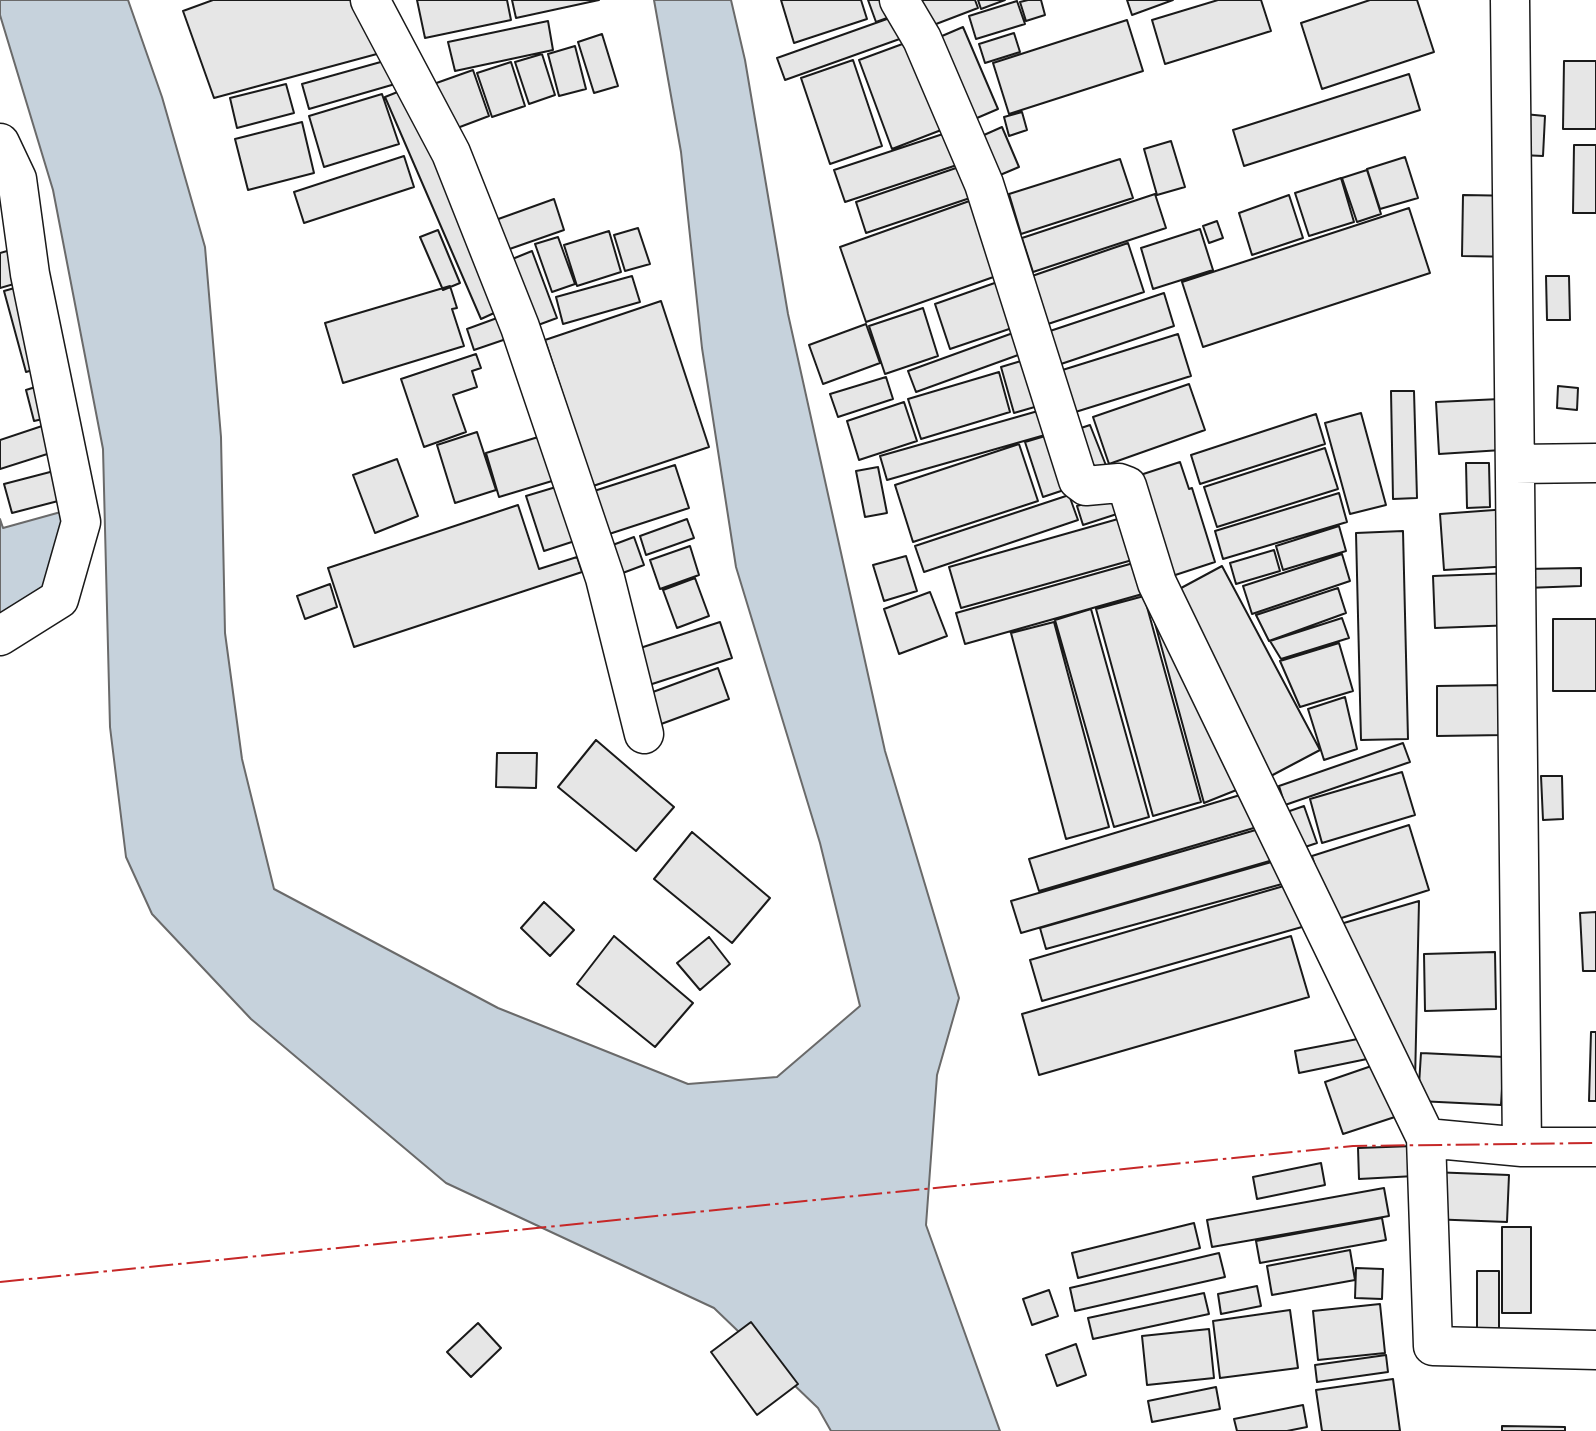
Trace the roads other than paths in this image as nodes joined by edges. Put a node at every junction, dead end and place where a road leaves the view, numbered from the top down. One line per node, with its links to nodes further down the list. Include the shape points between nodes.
1 (370, 0): 8 (street, via 451,153 520,327 605,578)
2 (900, 0): 9 (street, via 922,39 984,184 1078,480 1086,486 1127,486 1157,583)
3 (1510, 0): 6 (street)
4 (0, 143): 7 (street, via 17,179 30,274 81,522 59,599)
5 (1596, 463): 6 (street)
6 (1515, 464): 10 (street)
7 (0, 636)
8 (644, 734)
9 (1426, 1138): 10 (street); 12 (street, via 1433,1346)
10 (1522, 1147): 11 (street)
11 (1596, 1147)
12 (1596, 1350)

